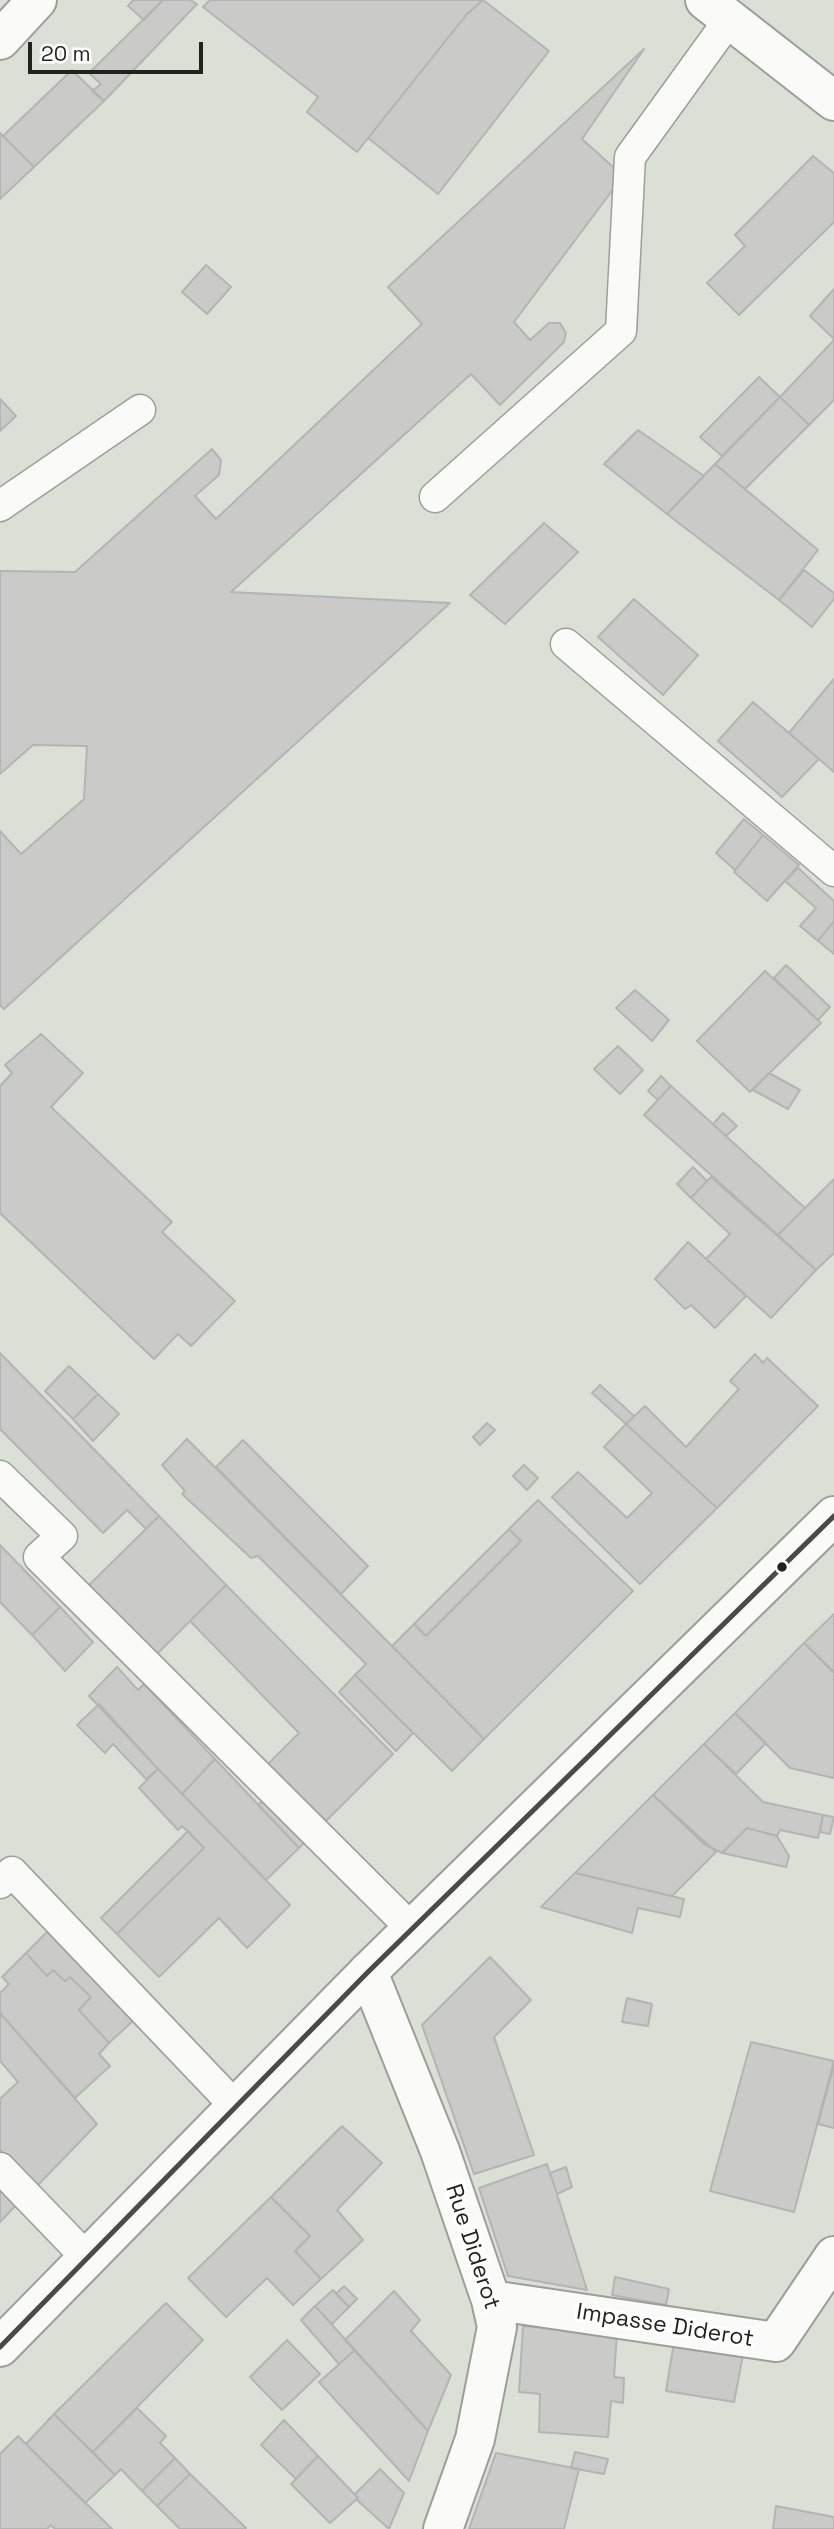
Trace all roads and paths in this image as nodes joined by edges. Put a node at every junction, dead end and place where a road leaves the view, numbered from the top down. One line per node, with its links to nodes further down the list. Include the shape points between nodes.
1 (37, 0): 3 (main road)
2 (717, 10): 4 (main road); 6 (lane, via 630,157 621,331)
3 (0, 40)
4 (834, 101)
5 (140, 410): 7 (lane)
6 (435, 497)
7 (0, 506)
8 (566, 644): 9 (lane)
9 (834, 871)
10 (0, 1476): 13 (lane, via 62,1536 39,1558)
11 (834, 1516): 13 (main road)
12 (0, 1883): 15 (lane, via 12,1872)
13 (412, 1929): 14 (main road)
14 (368, 1972): 15 (main road); 19 (main road, Rue Diderot, via 440,2151)
15 (236, 2107): 18 (main road)
16 (0, 2168): 18 (lane)
17 (834, 2256): 19 (main road, Impasse Diderot, via 776,2342)
18 (87, 2258): 20 (main road)
19 (491, 2300): 21 (main road, Rue Diderot, via 497,2327 475,2439)
20 (0, 2347)
21 (443, 2529)

